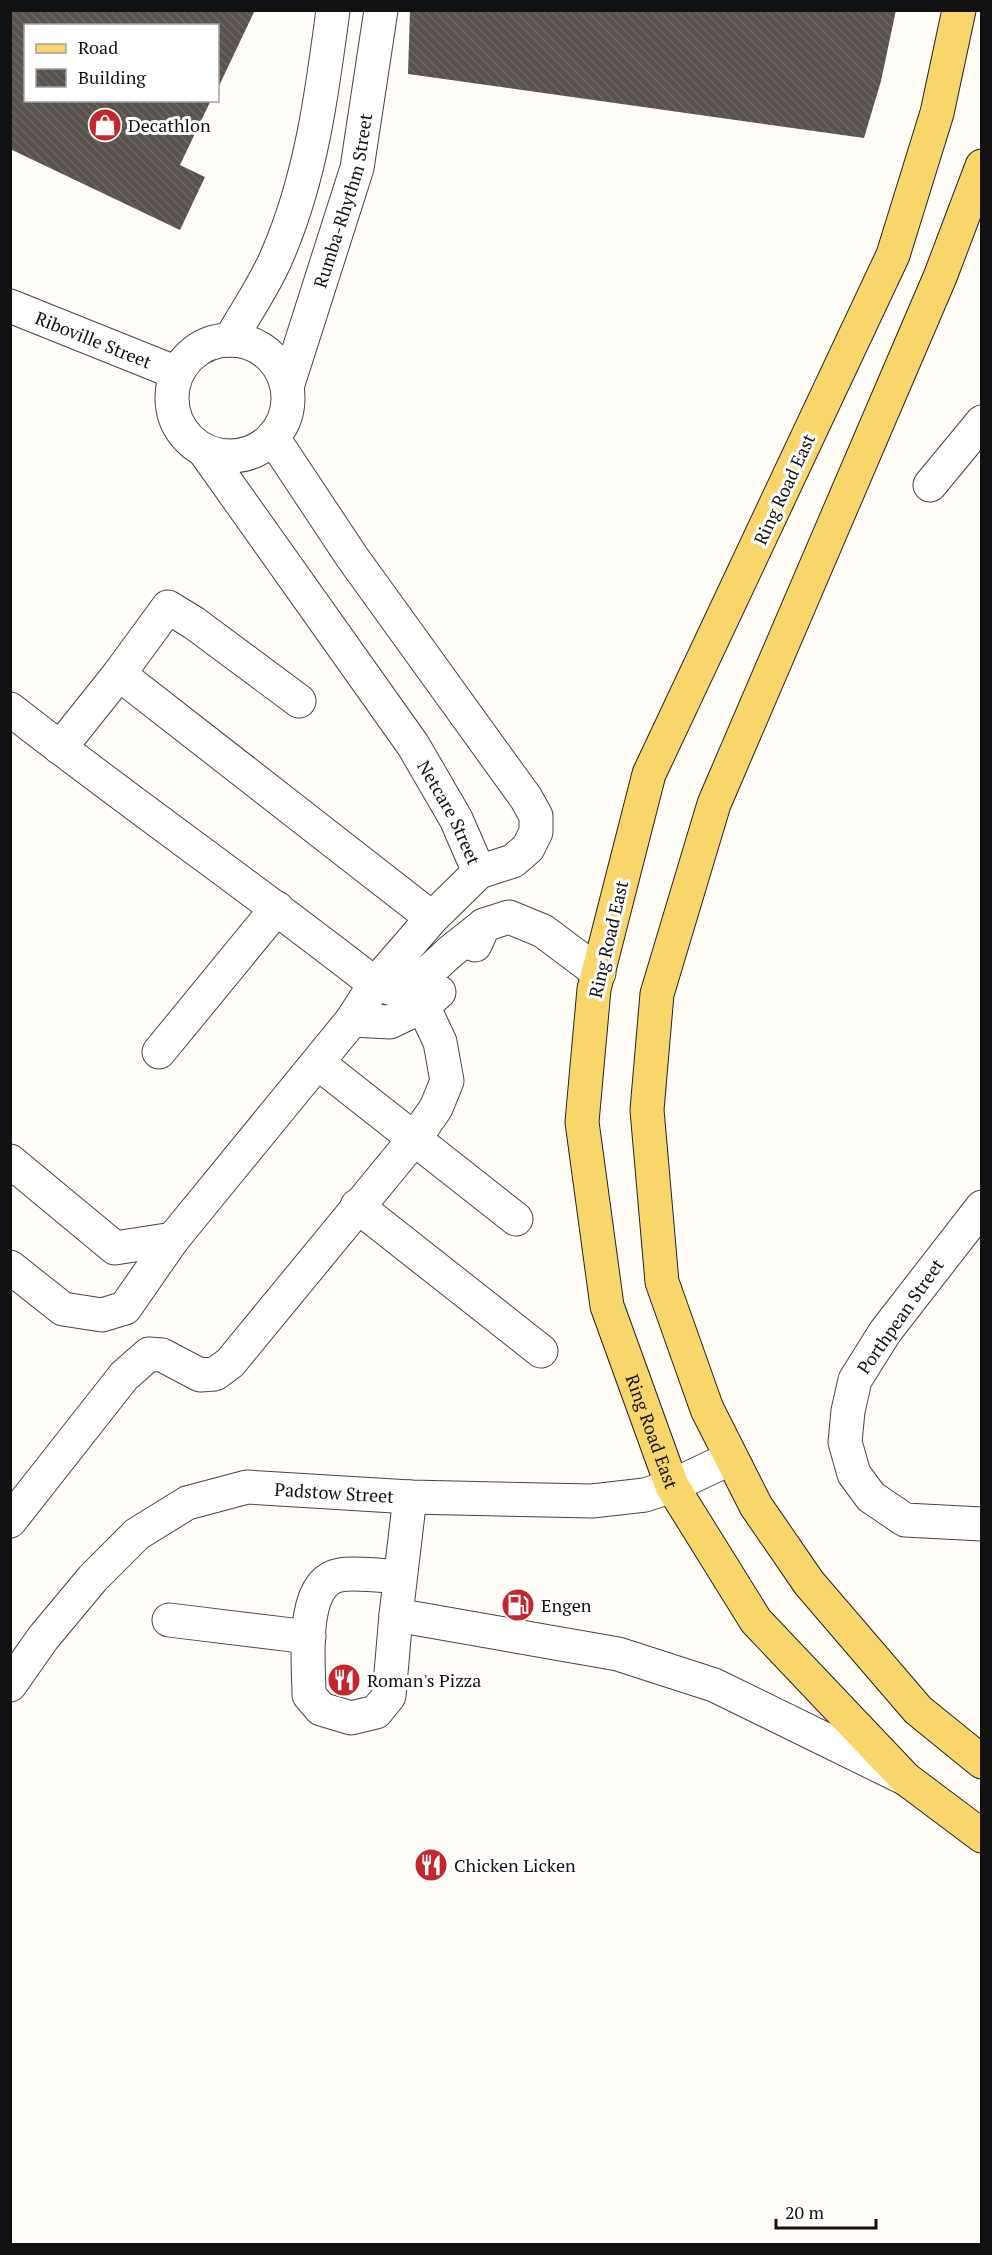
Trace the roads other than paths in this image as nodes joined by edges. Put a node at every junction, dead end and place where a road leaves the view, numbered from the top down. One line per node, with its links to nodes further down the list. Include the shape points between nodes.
1 (333, 10): 8 (street, via 322,93 299,199 276,258)
2 (381, 10): 10 (street, Rumba-Rhythm Street, via 357,168)
3 (959, 10): 6 (main road, Ring Road East, via 934,124 893,255)
4 (981, 166): 7 (main road)
5 (10, 306): 9 (street, Riboville Street)
6 (864, 320): 7 (main road); 23 (main road, Ring Road East, via 649,774)
7 (919, 326): 37 (main road, via 714,804 657,994 647,1110 662,1282 707,1409)
8 (230, 340): 9 (street, via 202,346); 10 (street, via 255,345 270,355)
9 (177, 373): 13 (street, via 172,409 178,427)
10 (287, 387): 12 (street, via 288,405)
11 (981, 422): 14 (street)
12 (273, 438): 13 (street, via 241,456); 19 (street, Netcare Street, via 352,557 536,816 536,832 528,848 513,861)
13 (205, 452): 19 (street, Netcare Street, via 413,745 456,819)
14 (930, 485)
15 (119, 674): 16 (street, via 168,607 194,622); 18 (street); 21 (street)
16 (298, 701)
17 (10, 709): 18 (street)
18 (60, 748): 20 (street)
19 (479, 872): 21 (street)
20 (277, 908): 24 (street); 27 (street)
21 (432, 918): 24 (street)
22 (484, 925): 23 (street, via 509,917 543,931); 24 (street, via 424,976 397,990); 25 (street, via 461,972)
23 (599, 973): 38 (main road, Ring Road East, via 594,989 582,1122 607,1306)
24 (375, 984): 26 (street)
25 (423, 1006): 26 (street, via 390,1022); 29 (street, via 440,1042 447,1082 436,1108)
26 (352, 1020): 28 (street)
27 (159, 1052)
28 (318, 1063): 29 (street); 34 (street)
29 (415, 1138): 31 (street); 33 (street)
30 (10, 1161): 34 (street, via 115,1248)
31 (357, 1206): 36 (street); 40 (street, via 230,1363 215,1374 200,1375 162,1355 149,1354 137,1363)
32 (981, 1207): 41 (street, Porthpean Street, via 885,1332 855,1380 845,1442 854,1474 871,1497 905,1520)
33 (516, 1219)
34 (173, 1239): 35 (street, via 125,1308 102,1315 63,1309)
35 (10, 1267)
36 (541, 1351)
37 (731, 1458): 38 (street, Padstow Street); 47 (main road, via 756,1506 809,1582 918,1710)
38 (672, 1486): 39 (street, Padstow Street, via 645,1495 592,1501); 48 (main road, Ring Road East, via 756,1621)
39 (410, 1497): 42 (street); 46 (street, Padstow Street, via 247,1487 187,1503 137,1534 93,1578)
40 (10, 1521)
41 (981, 1524)
42 (400, 1577): 43 (street); 45 (street, via 340,1575 322,1583 314,1599)
43 (396, 1615): 45 (street, via 389,1696 376,1712 351,1718 321,1709 309,1695); 48 (street, via 618,1654 714,1685)
44 (169, 1620): 45 (street)
45 (309, 1637)
46 (10, 1685)
47 (981, 1762)
48 (906, 1779): 49 (main road, Ring Road East)
49 (981, 1836)

